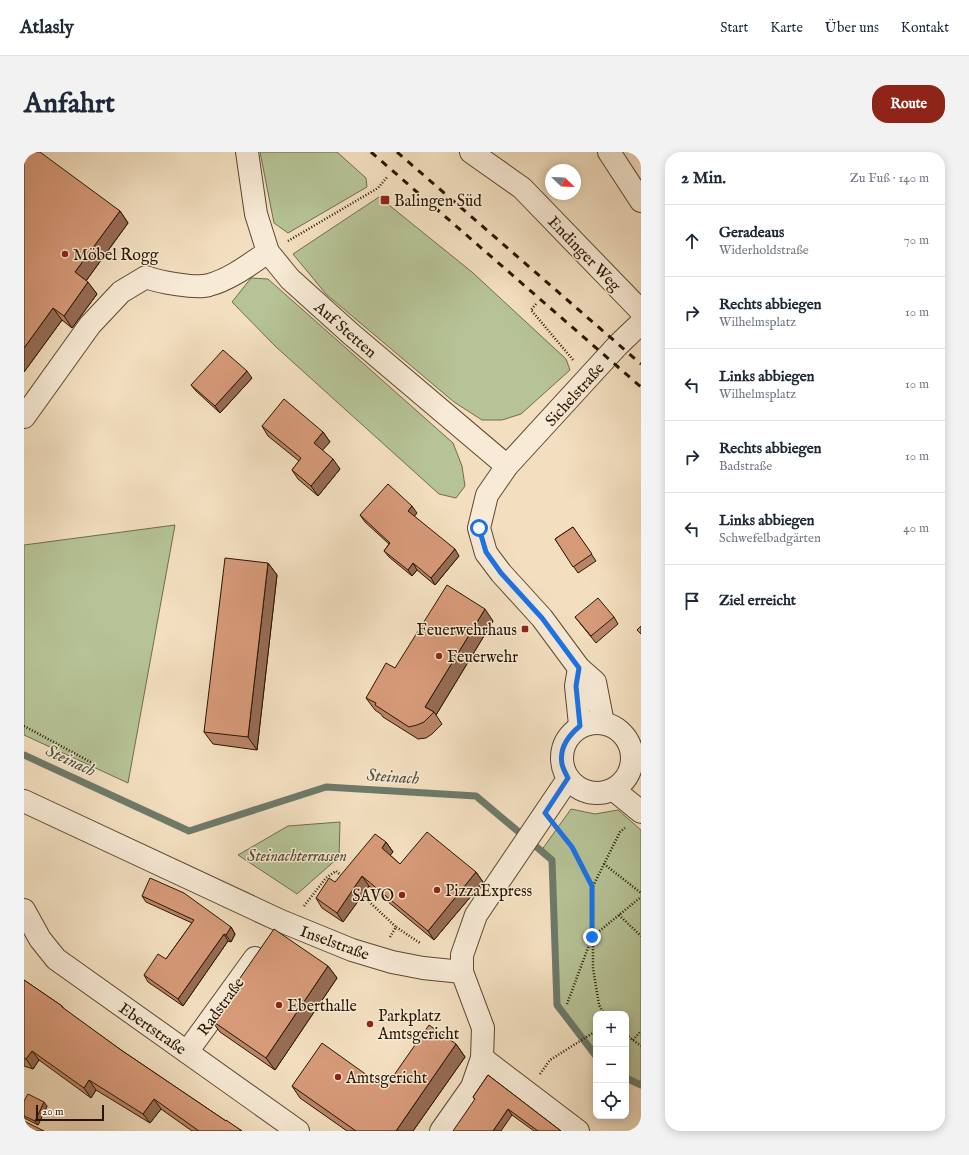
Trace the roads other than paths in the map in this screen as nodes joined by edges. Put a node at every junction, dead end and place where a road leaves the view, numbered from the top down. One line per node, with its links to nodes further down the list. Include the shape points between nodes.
1 (247, 152): 5 (street, Auf Stetten, via 256,214)
2 (471, 152): 6 (street, Endinger Weg, via 522,188)
3 (609, 152): 4 (street)
4 (641, 201)
5 (268, 252): 8 (street, via 227,278 208,286 158,282 146,277 121,292 90,325); 9 (street, Auf Stetten, via 290,279 351,334)
6 (641, 311)
7 (641, 323): 9 (street, Sichelstraße)
8 (24, 417)
9 (508, 466): 10 (street, Sichelstraße, via 487,495 479,528 486,552 501,573 542,618)
10 (579, 668): 11 (street, Sichelstraße, via 595,682); 12 (street, via 576,686)
11 (603, 723): 12 (street); 14 (street, via 614,726 626,736 632,750)
12 (580, 726): 13 (street, via 570,734 563,747 562,763)
13 (568, 778): 15 (street, via 580,789 596,793); 20 (street, via 476,915 462,955)
14 (635, 780): 15 (street)
15 (614, 790): 17 (street)
16 (24, 801): 19 (street, Inselstraße)
17 (636, 818)
18 (25, 913): 21 (street, Ebertstraße, via 40,939 56,959)
19 (282, 921): 20 (street, Inselstraße, via 352,950 392,962); 21 (street, Radstraße)
20 (462, 972): 22 (street, via 482,1028)
21 (187, 1052): 23 (street, Ebertstraße)
22 (482, 1058): 24 (street, via 472,1087); 25 (street)
23 (298, 1131)
24 (441, 1131)
25 (578, 1131)

